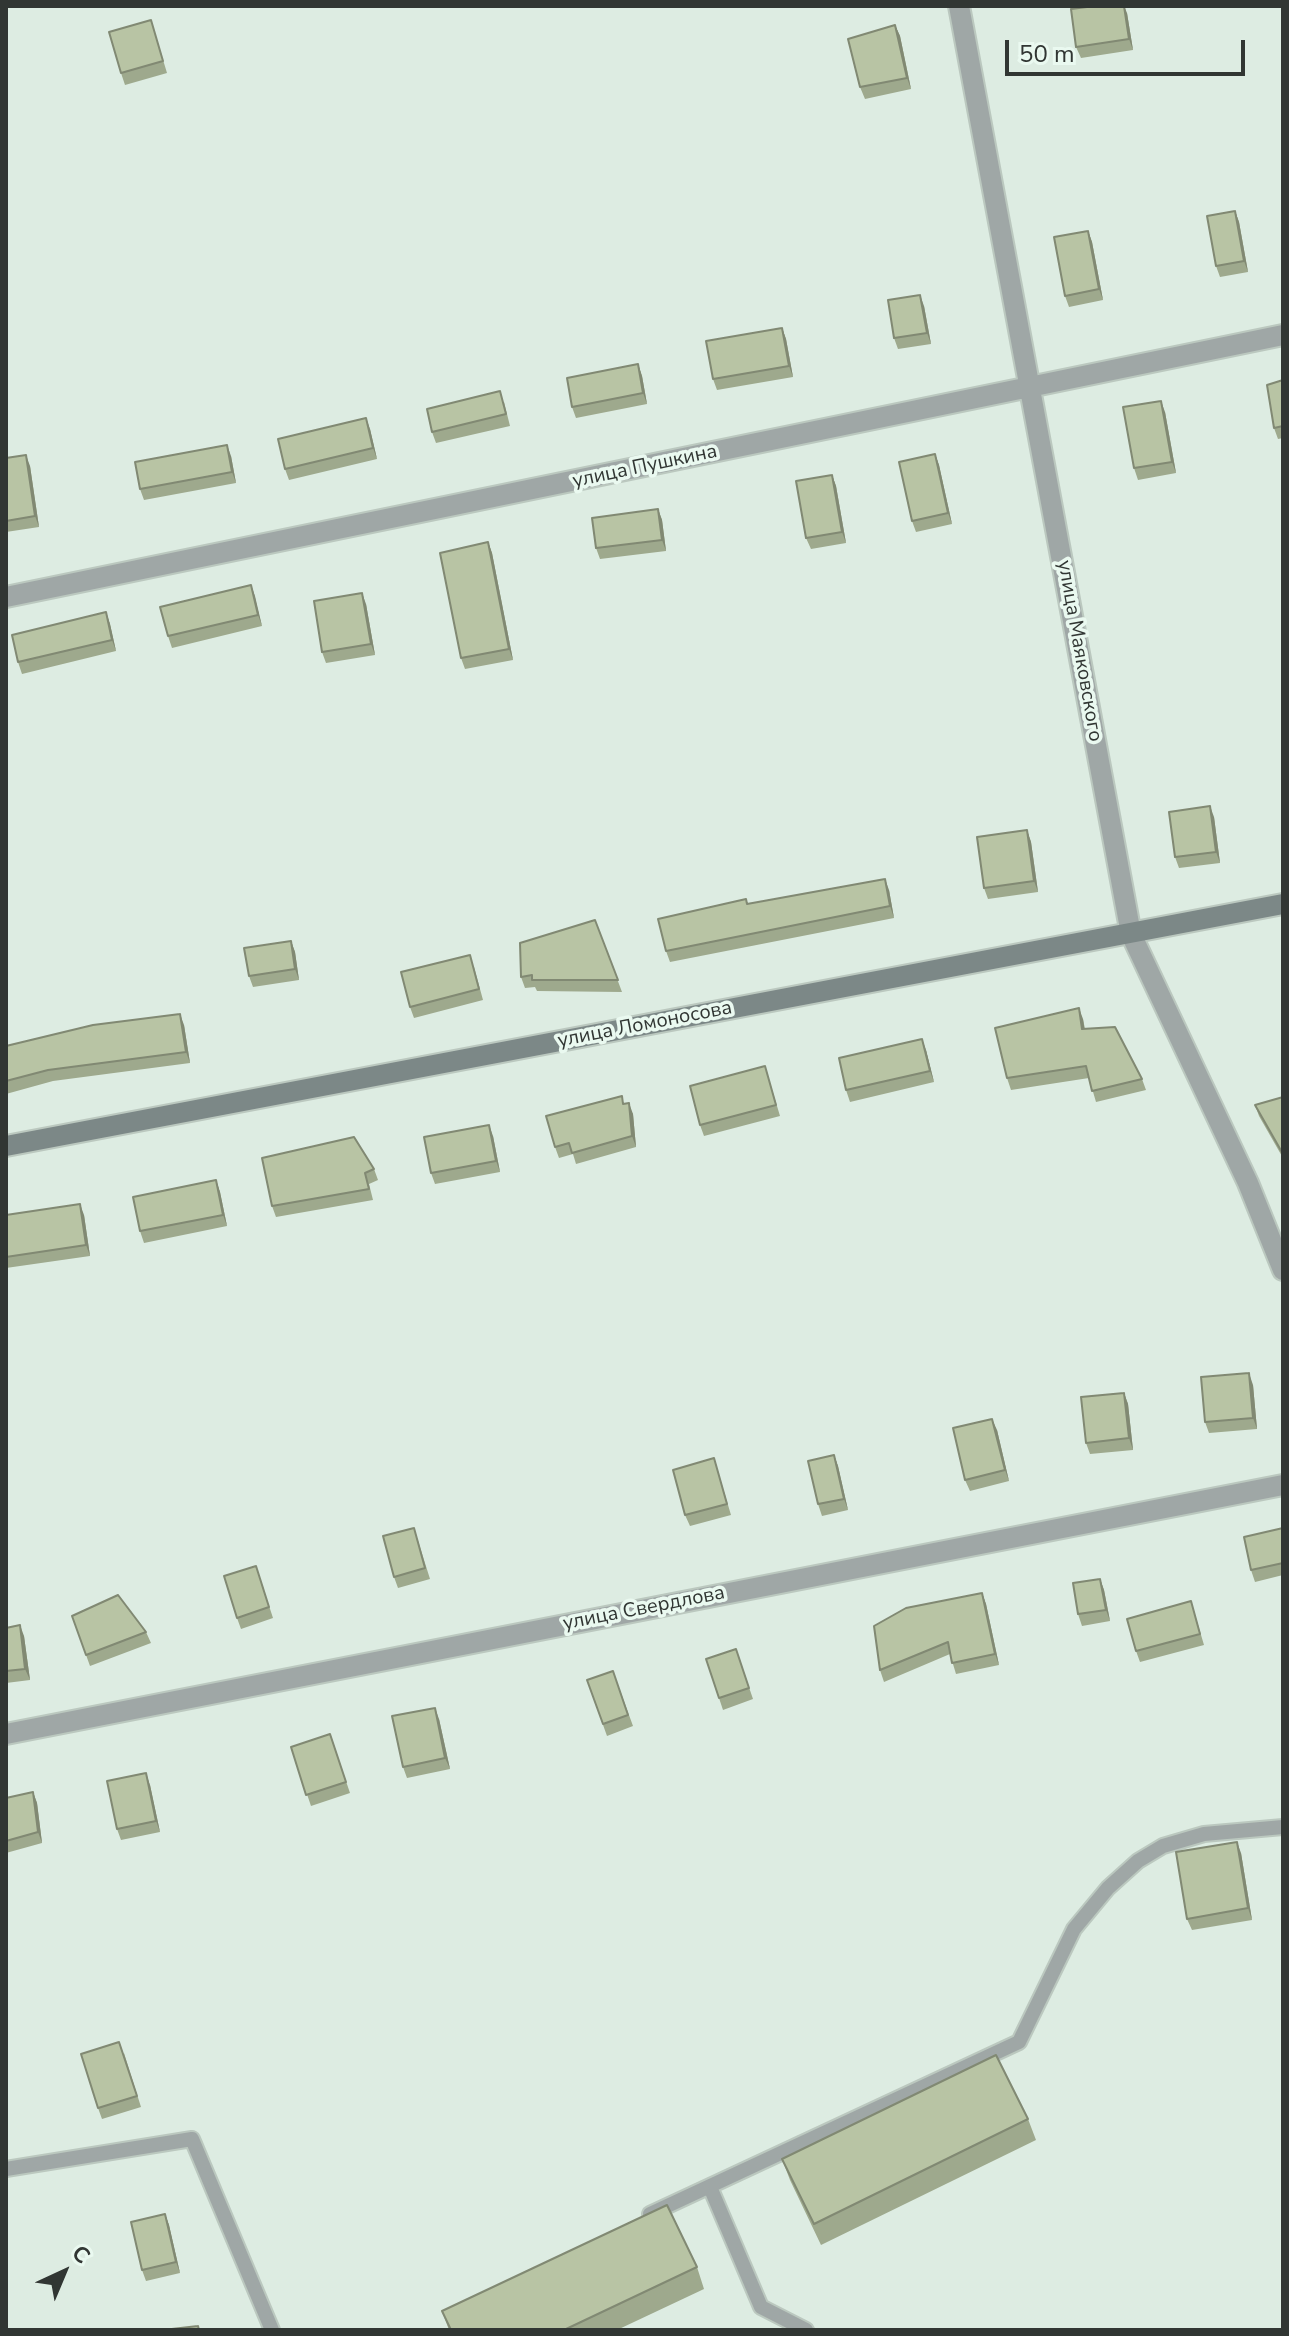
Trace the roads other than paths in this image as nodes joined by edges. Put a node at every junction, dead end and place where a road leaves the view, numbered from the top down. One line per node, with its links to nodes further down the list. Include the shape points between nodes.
1 (959, 6): 3 (street, улица Маяковского)
2 (1283, 335): 3 (street, улица Пушкина)
3 (1030, 388): 4 (street, улица Пушкина); 6 (street, улица Маяковского)
4 (6, 597)
5 (1283, 904): 6 (street, улица Ломоносова)
6 (1131, 934): 7 (street, улица Ломоносова); 8 (street, улица Маяковского)
7 (6, 1146)
8 (1283, 1270)
9 (1283, 1485): 10 (street, улица Свердлова)
10 (6, 1734)
11 (1283, 1827): 13 (lane, via 1204,1834 1163,1846 1138,1861 1074,1929 1019,2042)
12 (6, 2169): 15 (lane, via 192,2139)
13 (710, 2187): 14 (lane); 16 (lane, via 761,2307)
14 (632, 2223)
15 (272, 2330)
16 (806, 2330)

